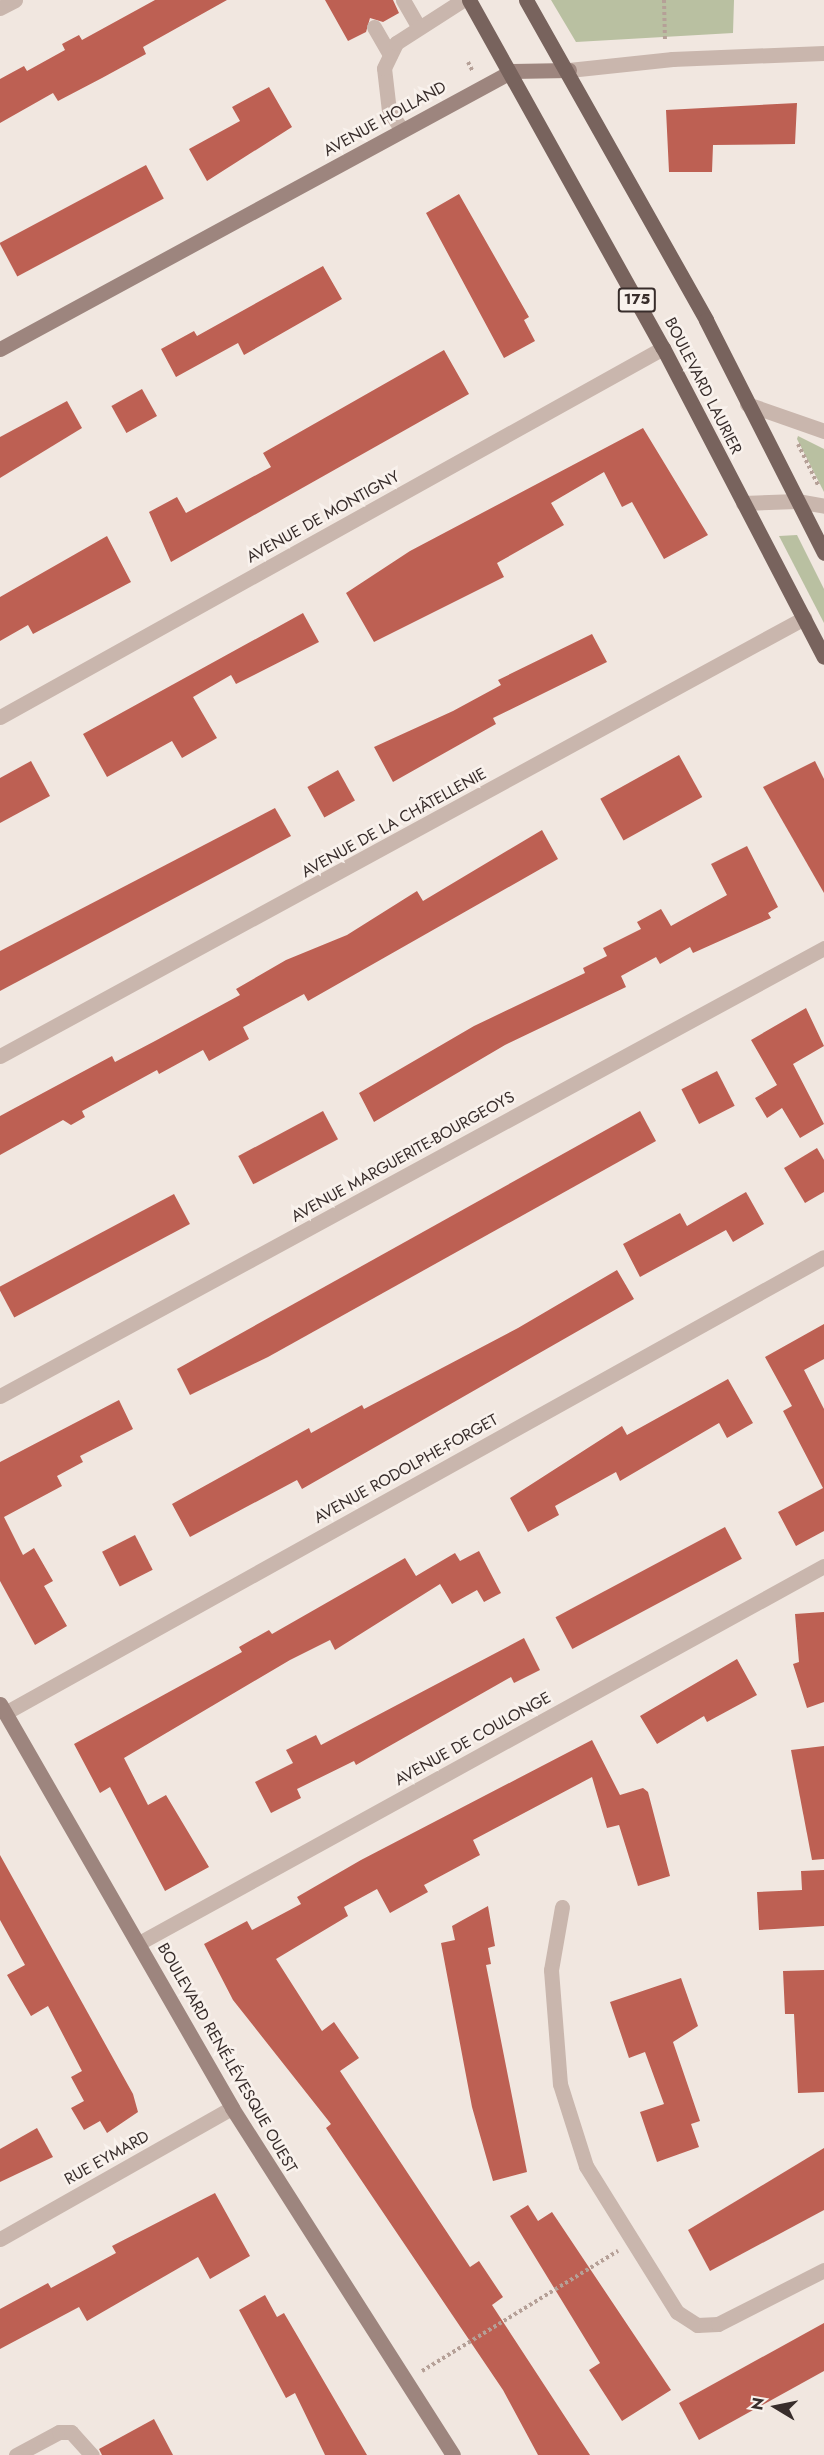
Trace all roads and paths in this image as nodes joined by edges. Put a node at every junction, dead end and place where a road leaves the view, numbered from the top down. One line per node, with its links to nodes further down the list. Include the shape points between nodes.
1 (15, 0): 7 (street)
2 (403, 0): 8 (street)
3 (463, 0): 8 (street)
4 (469, 0): 14 (main road, 175)
5 (526, 0): 13 (main road, BOULEVARD LAURIER)
6 (664, 0): 12 (path, via 663,36)
7 (0, 8)
8 (418, 26): 11 (street, via 396,43)
9 (374, 27): 11 (street)
10 (824, 53): 12 (street, AVENUE HOLLAND)
11 (390, 55): 15 (street, via 384,68 389,111)
12 (672, 59): 13 (street, AVENUE HOLLAND)
13 (569, 70): 14 (main road, AVENUE HOLLAND); 18 (main road, BOULEVARD LAURIER)
14 (512, 71): 15 (main road, AVENUE HOLLAND); 16 (main road, BOULEVARD LAURIER / 175)
15 (402, 130): 17 (main road, AVENUE HOLLAND)
16 (663, 348): 23 (main road, BOULEVARD LAURIER / 175); 27 (street, AVENUE DE MONTIGNY)
17 (0, 349)
18 (747, 404): 19 (street); 22 (main road, BOULEVARD LAURIER)
19 (824, 431)
20 (795, 437): 21 (path)
21 (823, 500): 22 (street)
22 (797, 501): 23 (street); 24 (main road, BOULEVARD LAURIER)
23 (743, 503): 25 (main road, BOULEVARD LAURIER / 175)
24 (824, 553)
25 (804, 618): 26 (main road, BOULEVARD LAURIER / 175); 29 (street, AVENUE DE LA CHÂTELLENIE)
26 (824, 657)
27 (0, 717)
28 (824, 948): 31 (street, AVENUE MARGUERITE-BOURGEOYS)
29 (0, 1056)
30 (824, 1257): 33 (street, AVENUE RODOLPHE-FORGET)
31 (0, 1396)
32 (824, 1566): 35 (street, AVENUE DE COULONGE)
33 (3, 1708): 35 (main road, BOULEVARD RENÉ-LÉVESQUE OUEST)
34 (562, 1907): 38 (street, via 551,1970 560,2084 586,2166)
35 (139, 1943): 36 (main road, BOULEVARD RENÉ-LÉVESQUE OUEST)
36 (232, 2108): 37 (street, RUE EYMARD); 43 (main road, BOULEVARD RENÉ-LÉVESQUE OUEST)
37 (0, 2239)
38 (634, 2241): 39 (street, via 677,2312 697,2325 718,2324); 40 (path)
39 (824, 2270)
40 (435, 2363)
41 (16, 2455): 42 (street, via 65,2432 78,2434)
42 (92, 2455)
43 (453, 2455)

